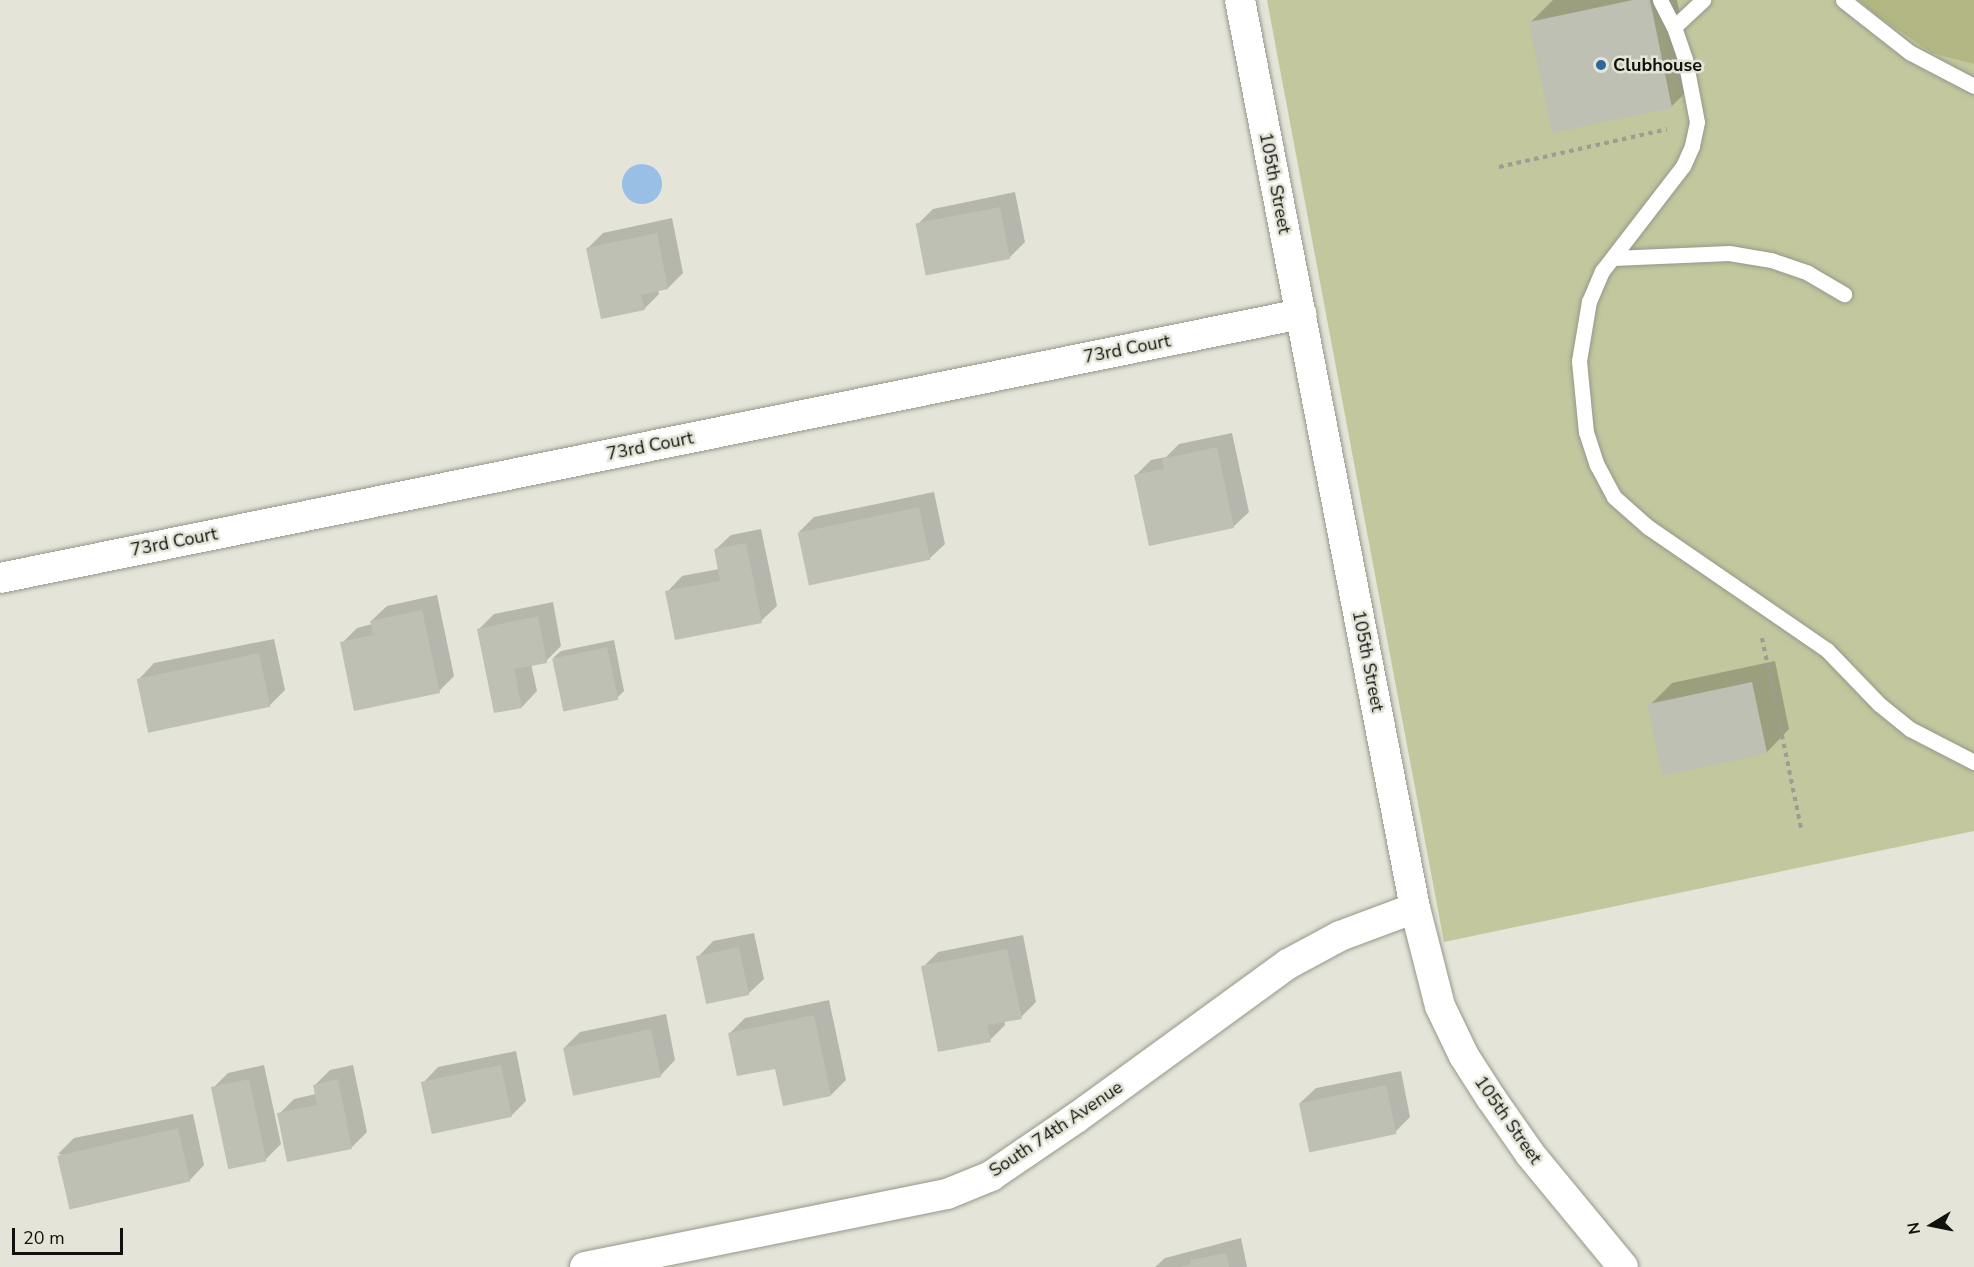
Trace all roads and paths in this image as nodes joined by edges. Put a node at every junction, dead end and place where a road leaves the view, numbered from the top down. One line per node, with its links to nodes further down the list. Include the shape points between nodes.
1 (1240, 0): 11 (street, 105th Street)
2 (1660, 0): 5 (lane)
3 (1703, 0): 5 (lane)
4 (1843, 0): 6 (lane, via 1909,52)
5 (1674, 27): 7 (lane, via 1685,59)
6 (1974, 86)
7 (1697, 122): 8 (path); 9 (lane, via 1683,166)
8 (1499, 167)
9 (1613, 258): 10 (lane, via 1728,253 1771,260 1808,273); 13 (lane, via 1602,271 1589,301 1579,361 1586,432 1597,465 1614,497 1648,527)
10 (1844, 294)
11 (1300, 314): 12 (street, 73rd Court); 16 (street, 105th Street)
12 (0, 578)
13 (1753, 599): 14 (lane, via 1827,650 1879,704 1910,729); 15 (path)
14 (1974, 762)
15 (1801, 828)
16 (1415, 908): 17 (street, South 74th Avenue, via 1340,936 1288,963 991,1176 947,1194); 18 (street, 105th Street, via 1440,1006 1464,1056 1530,1154)
17 (585, 1267)
18 (1623, 1267)

